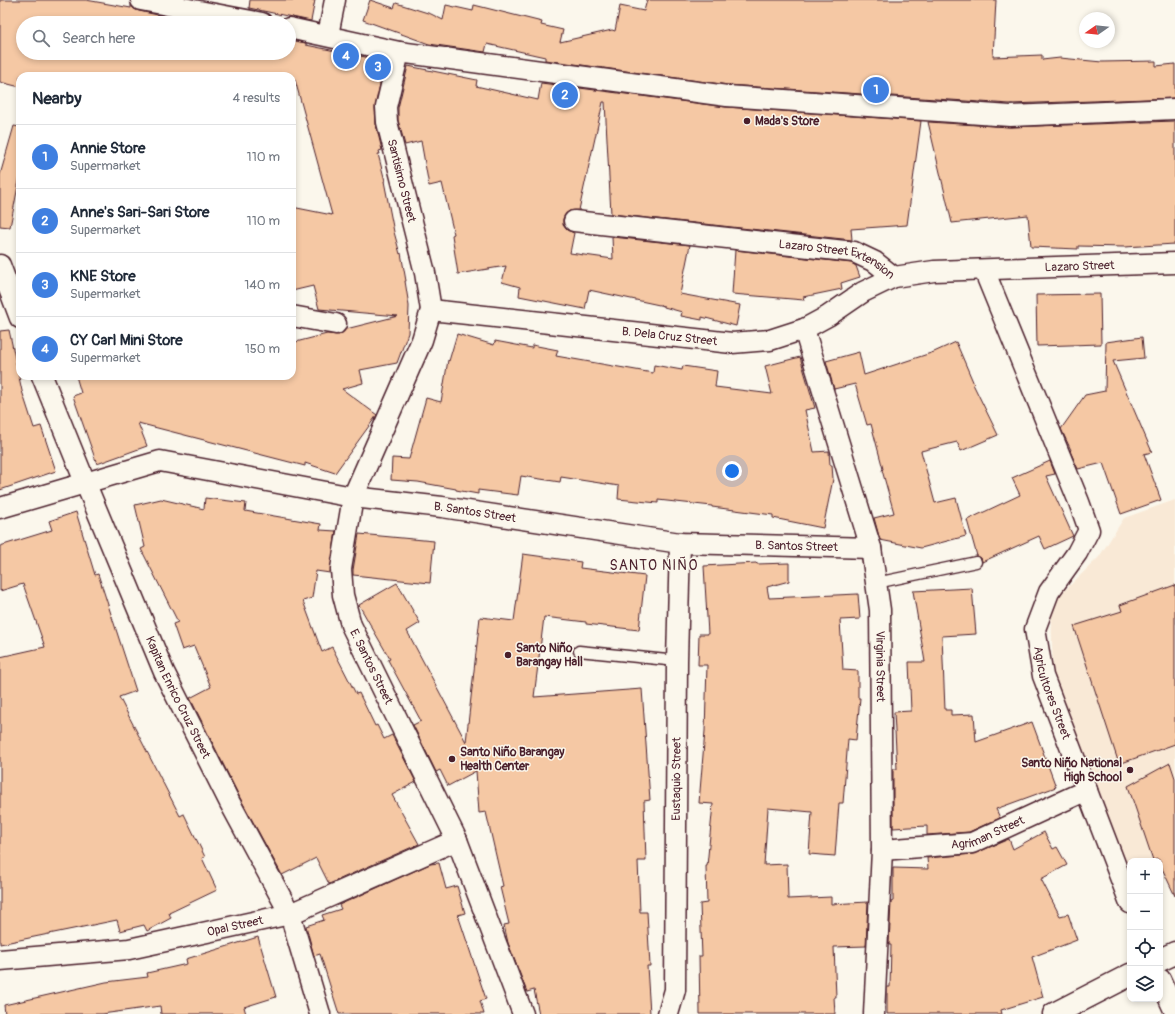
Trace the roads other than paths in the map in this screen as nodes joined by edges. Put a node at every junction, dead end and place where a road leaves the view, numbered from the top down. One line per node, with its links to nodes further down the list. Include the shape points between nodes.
1 (141, 0): 3 (street)
2 (335, 0): 5 (street)
3 (225, 16)
4 (296, 29): 5 (street)
5 (328, 36): 6 (street)
6 (399, 52): 7 (street, via 735,96 1010,116); 14 (street, Santisimo Street, via 386,107 425,273)
7 (1175, 108)
8 (574, 221): 12 (street, Lazaro Street Extension, via 854,252 875,262)
9 (1175, 263): 11 (street, Lazaro Street)
10 (0, 265): 13 (street)
11 (984, 270): 12 (street, Lazaro Street Extension, via 934,271); 28 (street, Agricultores Street, via 1089,530 1077,553 1049,592 1035,629 1043,676)
12 (894, 277): 17 (street, B. Dela Cruz Street, via 863,292)
13 (16, 307)
14 (431, 310): 17 (street, B. Dela Cruz Street, via 732,343 770,340); 20 (street, E. Santos Street, via 422,340)
15 (296, 317): 16 (street)
16 (336, 324)
17 (804, 329): 23 (street, Virginia Street)
18 (44, 380): 19 (street, Kapitan Enrico Cruz Street)
19 (85, 482): 20 (street, B. Santos Street, via 160,461); 21 (street, B. Santos Street); 32 (street, Kapitan Enrico Cruz Street, via 164,672)
20 (353, 497): 22 (street, B. Santos Street, via 442,507); 29 (street, E. Santos Street, via 341,570 343,595 351,625)
21 (0, 508)
22 (680, 543): 23 (street, B. Santos Street); 27 (street, Eustaquio Street)
23 (871, 548): 25 (street, Virginia Street)
24 (976, 562): 25 (lane)
25 (876, 583): 30 (street, Virginia Street, via 880,610)
26 (579, 651): 27 (lane)
27 (677, 661): 41 (street, Eustaquio Street, via 675,990)
28 (1087, 790): 30 (street, Agriman Street, via 972,843); 31 (street, Agricultores Street)
29 (457, 840): 32 (street, Opal Street); 40 (street, E. Santos Street)
30 (882, 850): 42 (street, Virginia Street)
31 (1127, 895)
32 (290, 914): 35 (street, Opal Street, via 129,949); 39 (street, Kapitan Enrico Cruz Street)
33 (1175, 952): 34 (street)
34 (1163, 958)
35 (0, 960)
36 (1127, 977): 43 (street)
37 (1163, 986): 38 (street)
38 (1175, 1012)
39 (320, 1014)
40 (523, 1014)
41 (668, 1014)
42 (874, 1014)
43 (1054, 1014)

